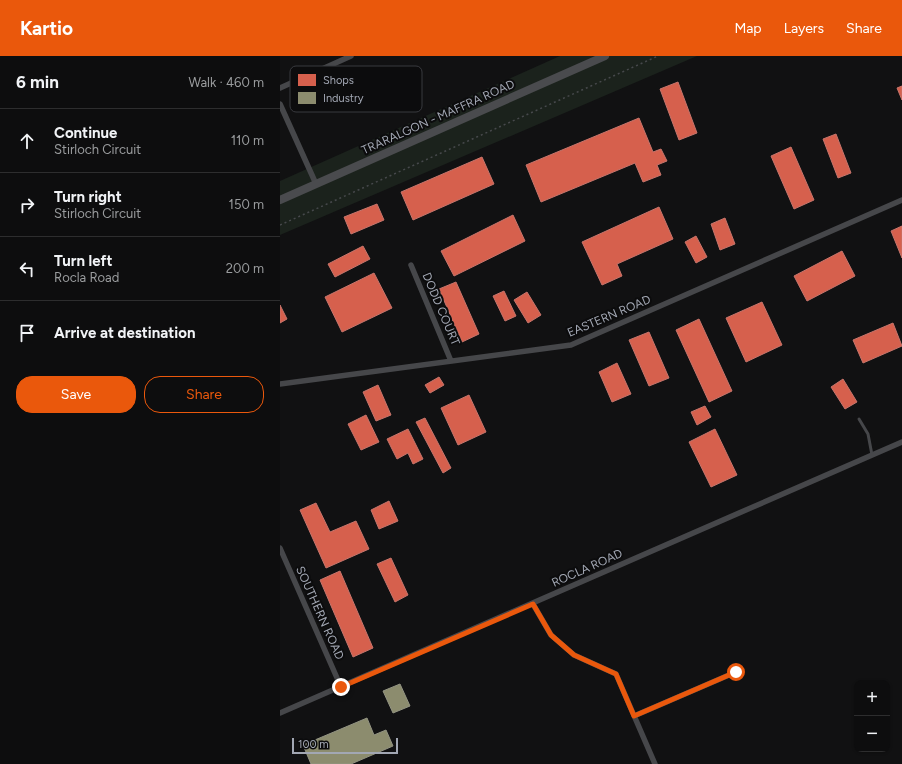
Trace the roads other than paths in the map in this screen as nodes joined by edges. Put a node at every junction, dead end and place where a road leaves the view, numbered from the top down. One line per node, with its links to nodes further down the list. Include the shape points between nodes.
1 (351, 56): 3 (street)
2 (605, 56): 7 (main road, TRARALGON - MAFFRA ROAD)
3 (329, 66)
4 (290, 83): 5 (street)
5 (280, 88)
6 (280, 104): 7 (street)
7 (316, 184): 8 (main road, TRARALGON - MAFFRA ROAD)
8 (280, 200)
9 (902, 200): 11 (street, EASTERN ROAD, via 571,345)
10 (411, 265): 11 (street, DODD COURT)
11 (451, 361): 12 (street, EASTERN ROAD)
12 (280, 384)
13 (859, 419): 15 (lane, via 868,434)
14 (902, 442): 15 (street, ROCLA ROAD)
15 (872, 456): 17 (street, ROCLA ROAD)
16 (280, 548): 19 (street, SOUTHERN ROAD)
17 (533, 604): 19 (street, ROCLA ROAD); 21 (street, via 551,635 568,650 616,674)
18 (736, 672): 21 (street)
19 (341, 687): 20 (street, ROCLA ROAD)
20 (280, 713)
21 (634, 716): 22 (street)
22 (655, 764)

